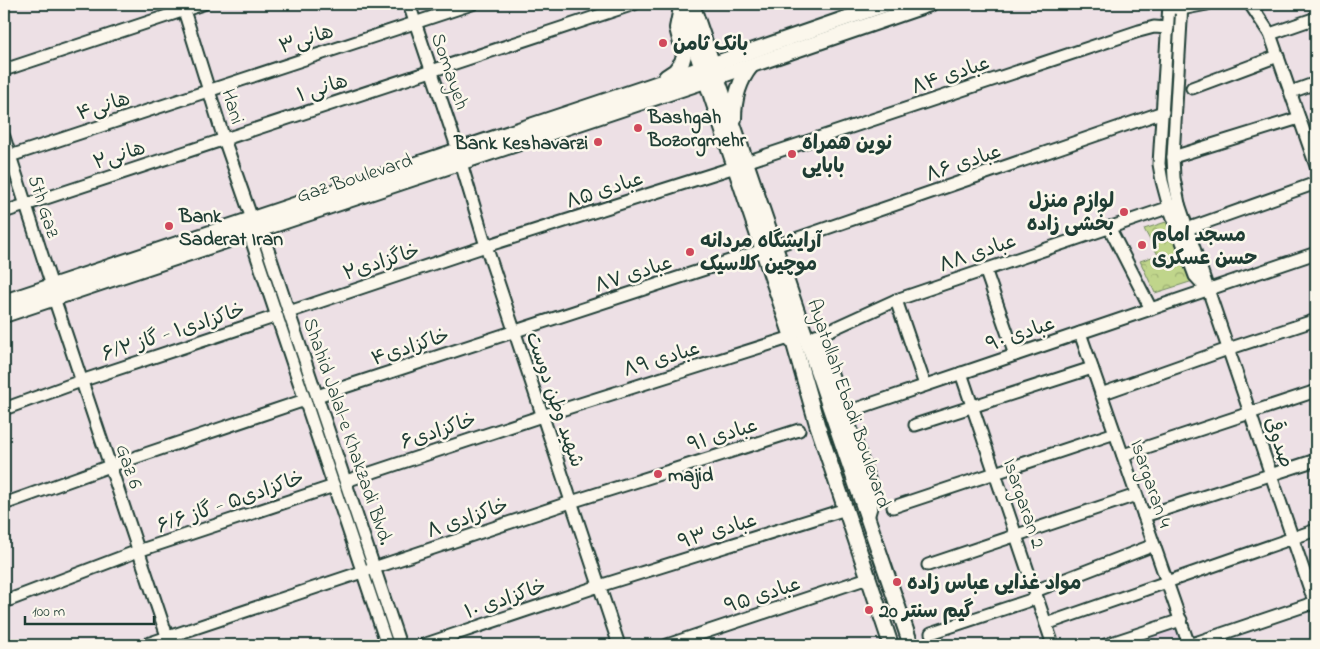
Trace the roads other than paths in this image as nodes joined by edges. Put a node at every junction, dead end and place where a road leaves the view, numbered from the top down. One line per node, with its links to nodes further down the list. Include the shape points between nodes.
1 (203, 4): 12 (street)
2 (408, 4): 14 (street, Somayeh)
3 (472, 4): 14 (street, هانی۳)
4 (634, 4): 20 (street, هانی ۱)
5 (887, 4): 21 (main road)
6 (930, 4): 18 (main road)
7 (1207, 4): 11 (street)
8 (1250, 4): 16 (street)
9 (687, 5): 21 (main road, Ayatollah Ebadi Boulevard); 23 (main road, via 680,14 677,28 684,48 682,62 675,71)
10 (1168, 6): 11 (street); 15 (street)
11 (1182, 6): 35 (street)
12 (183, 7): 19 (street); 25 (street, Hani)
13 (1316, 18): 16 (street)
14 (415, 22): 20 (street, Somayeh); 25 (street, هانی۳)
15 (1168, 28): 27 (street); 36 (street, عبادی ۸۴, via 1139,31)
16 (1270, 34): 17 (street)
17 (1278, 56): 24 (street); 26 (street)
18 (751, 66): 21 (main road); 29 (main road, via 738,88)
19 (4, 70)
20 (431, 71): 31 (street, هانی ۱); 33 (street, Somayeh)
21 (709, 72): 23 (main road, Gaz Boulevard); 29 (main road, Ayatollah Ebadi Boulevard); 33 (main road, Gaz Boulevard); 36 (main road, Ayatollah Ebadi Boulevard)
22 (1316, 83): 26 (street)
23 (650, 86): 33 (main road, Gaz Boulevard)
24 (1192, 88)
25 (209, 90): 31 (street, Hani); 34 (street, هانی۴)
26 (1290, 92): 28 (street)
27 (1164, 112): 40 (street, via 1159,164 1162,181); 46 (street, عبادی ۸۶)
28 (1299, 118): 32 (street); 35 (street)
29 (734, 125): 36 (main road, Ayatollah Ebadi Boulevard)
30 (4, 136): 34 (street, 5th Gaz)
31 (224, 139): 39 (street, هانی۲); 42 (street, Hani)
32 (1314, 150): 37 (street)
33 (459, 156): 42 (main road, Gaz Boulevard); 45 (street, شهید وطن دوست)
34 (7, 157): 39 (street, 5th Gaz)
35 (1173, 157): 40 (street)
36 (740, 165): 45 (street, عبادی ۸۵); 46 (main road, Ayatollah Ebadi Boulevard)
37 (1316, 166)
38 (1316, 183): 44 (street)
39 (25, 205): 41 (street, هانی۲); 50 (street, 5th Gaz)
40 (1174, 205): 43 (street, عبادی ۸۸); 44 (street, صدوقی); 49 (street, via 1195,276)
41 (4, 212)
42 (254, 227): 50 (main road, Gaz Boulevard); 54 (street, Shahid Jalal-e Khakzadi Blvd.); 56 (street)
43 (1109, 227): 48 (street, عبادی ۸۸); 53 (street)
44 (1187, 229): 49 (street, صدوقی)
45 (486, 246): 54 (street, خاگزادی۲); 58 (street, شهید وطن دوست)
46 (769, 248): 58 (street, عبادی ۸۷); 61 (main road, Ayatollah Ebadi Boulevard); 63 (main road, Ayatollah Ebadi Boulevard)
47 (1316, 253): 49 (street, عبادی ۹۰)
48 (985, 269): 51 (street, عبادی ۸۸); 64 (street)
49 (1207, 289): 53 (street, عبادی ۹۰); 62 (street, صدوقی)
50 (53, 292): 52 (main road, Gaz Boulevard); 55 (main road, Gaz Boulevard); 69 (street, Gaz 6)
51 (896, 300): 60 (street, عبادی ۸۸); 70 (street)
52 (4, 302)
53 (1151, 309): 59 (street, عبادی ۹۰)
54 (289, 312): 73 (street, Shahid Jalal-e Khakzadi Blvd.)
55 (4, 315)
56 (277, 316): 69 (street, خاکزادی۱ - گاز ۶/۲); 74 (street)
57 (1316, 320): 62 (street)
58 (514, 331): 73 (street, خاکزادی۴); 78 (street, شهید وطن دوست)
59 (1080, 333): 64 (street, عبادی ۹۰); 65 (street, Isargaran 4)
60 (817, 336): 63 (street); 68 (main road)
61 (792, 337): 78 (street, عبادی ۸۹); 80 (main road, Ayatollah Ebadi Boulevard)
62 (1228, 349): 72 (street); 77 (street, صدوقی)
63 (812, 353): 66 (main road, Ayatollah Ebadi Boulevard)
64 (1015, 355): 67 (street, عبادی ۹۰)
65 (1092, 368): 72 (street, Isargaran 4); 75 (street)
66 (817, 369): 68 (main road); 79 (main road, Ayatollah Ebadi Boulevard)
67 (961, 373): 70 (street, عبادی ۹۰); 75 (street, Isargaran 2)
68 (832, 380): 79 (main road)
69 (81, 381): 76 (street, خاکزادی۱ - گاز ۶/۲); 86 (street, Gaz 6)
70 (925, 385): 79 (street, عبادی ۹۰)
71 (1316, 391): 77 (street)
72 (1101, 394): 83 (street, Isargaran 4)
73 (317, 396): 89 (street, Shahid Jalal-e Khakzadi Blvd.)
74 (305, 400): 86 (street); 90 (street)
75 (972, 407): 81 (street); 87 (street, Isargaran 2)
76 (4, 409)
77 (1250, 412): 84 (street); 88 (street, صدوقی)
78 (542, 416): 89 (street, خاکزادی۶); 92 (street, شهید وطن دوست)
79 (839, 416): 80 (main road); 122 (main road, Ayatollah Ebadi Boulevard, via 867,516)
80 (817, 424): 95 (main road, Ayatollah Ebadi Boulevard)
81 (915, 425)
82 (799, 430): 92 (street, عبادی ۹۱)
83 (1115, 433): 84 (street, Isargaran 4); 87 (street)
84 (1123, 455): 91 (street, Isargaran 4)
85 (1316, 460): 88 (street)
86 (110, 466): 93 (street); 101 (street, Gaz 6)
87 (995, 473): 94 (street); 98 (street, Isargaran 2)
88 (1271, 475): 96 (street); 99 (street, صدوقی)
89 (346, 480): 103 (street, Shahid Jalal-e Khakzadi Blvd.)
90 (334, 486): 101 (street, خاکزادی۵ - گاز ۶/۶); 104 (street)
91 (1136, 495): 96 (street, Isargaran 4); 98 (street)
92 (571, 502): 103 (street, خاکزادی ۸); 107 (street, شهید وطن دوست)
93 (4, 504)
94 (893, 507)
95 (846, 509): 105 (main road, Ayatollah Ebadi Boulevard); 107 (street, عبادی ۹۳)
96 (1144, 516): 100 (street, Isargaran 4)
97 (1316, 530): 99 (street)
98 (1016, 536): 102 (street); 108 (street, Isargaran 2)
99 (1292, 538): 106 (street); 110 (street, صدوقی)
100 (1154, 546): 106 (street, Isargaran 4); 108 (street)
101 (138, 551): 109 (street, خاکزادی۵ - گاز ۶/۶); 114 (street, Gaz 6)
102 (928, 565)
103 (374, 568): 104 (street, خاکزادی ۸); 117 (street, Shahid Jalal-e Khakzadi Blvd.)
104 (362, 572): 114 (street, خاکزادی ۸); 116 (street)
105 (868, 578): 120 (street, عبادی ۹۵); 121 (main road, Ayatollah Ebadi Boulevard)
106 (1167, 583): 111 (street, Isargaran 4); 112 (street)
107 (600, 586): 118 (street, خاکزادی ۱۰); 119 (street, شهید وطن دوست)
108 (1036, 595): 112 (street, Isargaran 2); 113 (street)
109 (4, 602)
110 (1316, 604): 125 (street)
111 (1181, 620): 124 (street); 125 (street, Isargaran 4)
112 (1046, 624): 123 (street, Isargaran 2)
113 (931, 634)
114 (169, 641): 115 (street, خاکزادی ۸)
115 (144, 645)
116 (387, 645)
117 (400, 645)
118 (423, 645)
119 (620, 645)
120 (667, 645)
121 (891, 645)
122 (911, 645)
123 (1053, 645)
124 (1104, 645)
125 (1189, 645)

